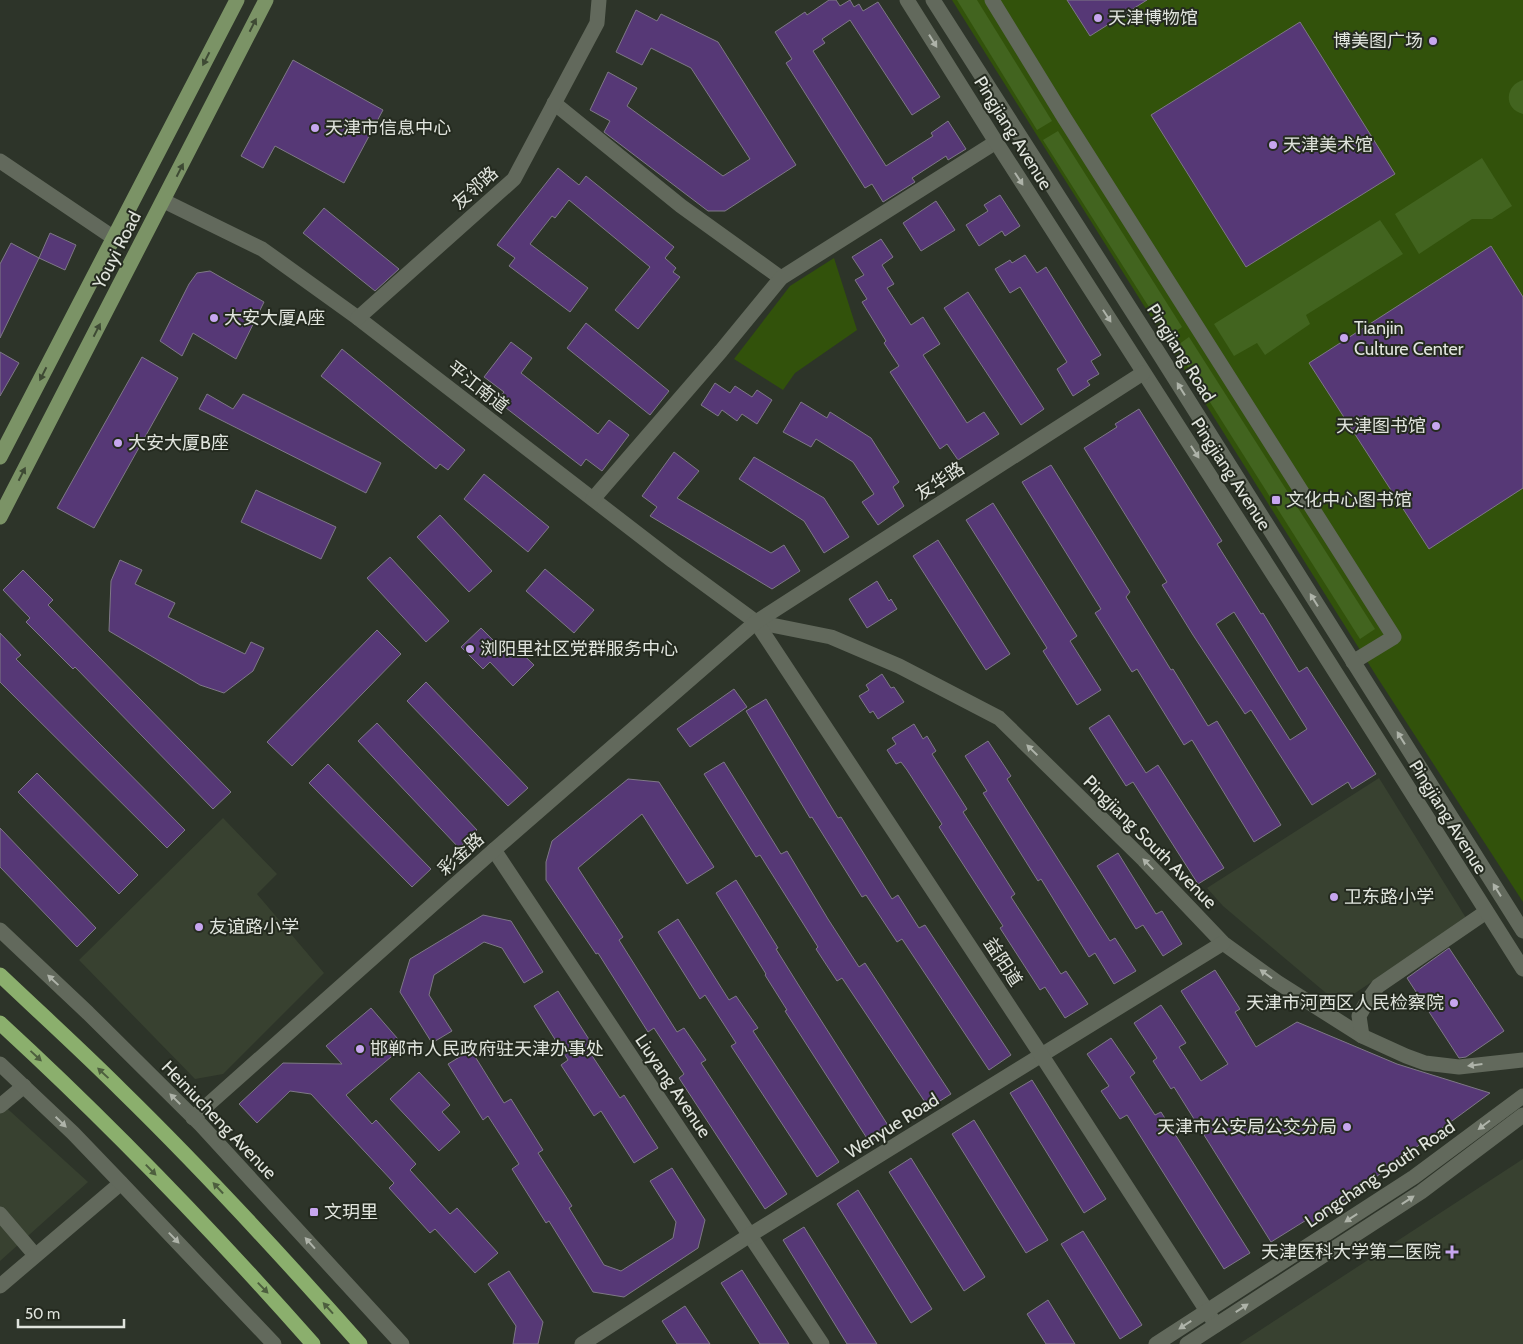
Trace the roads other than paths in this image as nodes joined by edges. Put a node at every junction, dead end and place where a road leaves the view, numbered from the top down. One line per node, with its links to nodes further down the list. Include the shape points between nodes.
1 (237, 0): 11 (main road, Youyi Road, one-way to 11)
2 (266, 0): 10 (main road, Youyi Road, one-way to 2)
3 (599, 0): 7 (street, 友邻路, via 597,23)
4 (907, 0): 8 (street, Pingjiang Avenue, one-way to 8)
5 (933, 0): 19 (street, Pingjiang Road, one-way to 5)
6 (992, 0): 19 (street, via 1394,637)
7 (554, 103): 12 (street, via 681,206); 13 (street, 友邻路, via 514,179)
8 (996, 142): 12 (street); 14 (street, Pingjiang Avenue, one-way to 14)
9 (0, 161): 11 (street)
10 (164, 201): 13 (street, 平江南道, via 262,249); 17 (main road, Youyi Road, one-way to 10)
11 (114, 238): 15 (main road, Youyi Road, one-way to 15)
12 (781, 278): 16 (street)
13 (358, 318): 16 (street, 平江南道)
14 (1144, 373): 18 (street, 友华路); 21 (street, Pingjiang Avenue, one-way to 21)
15 (0, 457)
16 (592, 499): 18 (street, 平江南道)
17 (0, 517)
18 (756, 622): 20 (street, 彩金路); 24 (street, Pingjiang South Avenue, one-way to 18, via 1144,860 998,718 899,666 832,637); 29 (street, 益阳道)
19 (1353, 662): 23 (street, Pingjiang Road, one-way to 19)
20 (494, 850): 36 (street, 彩金路); 39 (street, Liuyang Avenue)
21 (1486, 912): 25 (street, Pingjiang Avenue); 28 (street, via 1378,986 1359,1016)
22 (0, 930): 36 (street, Heiniucheng Avenue, one-way to 22)
23 (1523, 931)
24 (1223, 943): 28 (street, Pingjiang South Avenue, one-way to 24); 29 (street, Wenyue Road)
25 (1523, 969)
26 (0, 975): 46 (highway, one-way to 26, via 208,1178 121,1089)
27 (0, 1023): 45 (highway, one-way to 45, via 124,1142)
28 (1362, 1036): 30 (street, Pingjiang South Avenue, one-way to 28, via 1460,1067 1425,1063)
29 (1042, 1056): 39 (street, Wenyue Road); 42 (street, 益阳道)
30 (1523, 1060)
31 (0, 1064): 32 (street)
32 (24, 1086): 34 (street); 37 (street, one-way to 37)
33 (1523, 1096): 42 (street, Longchang South Road, one-way to 42, via 1414,1177)
34 (0, 1106)
35 (1523, 1115): 43 (street, Longchang South Road, one-way to 35, via 1421,1192)
36 (193, 1118): 47 (street, Heiniucheng Avenue, one-way to 36)
37 (121, 1183): 40 (street); 44 (street, one-way to 44)
38 (0, 1214): 40 (street)
39 (750, 1235): 48 (street, Wenyue Road); 49 (street, Liuyang Avenue)
40 (35, 1255): 41 (street)
41 (0, 1286)
42 (1207, 1311): 43 (street, 益阳道); 50 (street, Longchang South Road, one-way to 50)
43 (1216, 1325): 51 (street, Longchang South Road)
44 (267, 1341)
45 (313, 1344)
46 (360, 1344)
47 (402, 1344)
48 (582, 1344)
49 (822, 1344)
50 (1156, 1344)
51 (1187, 1344)

